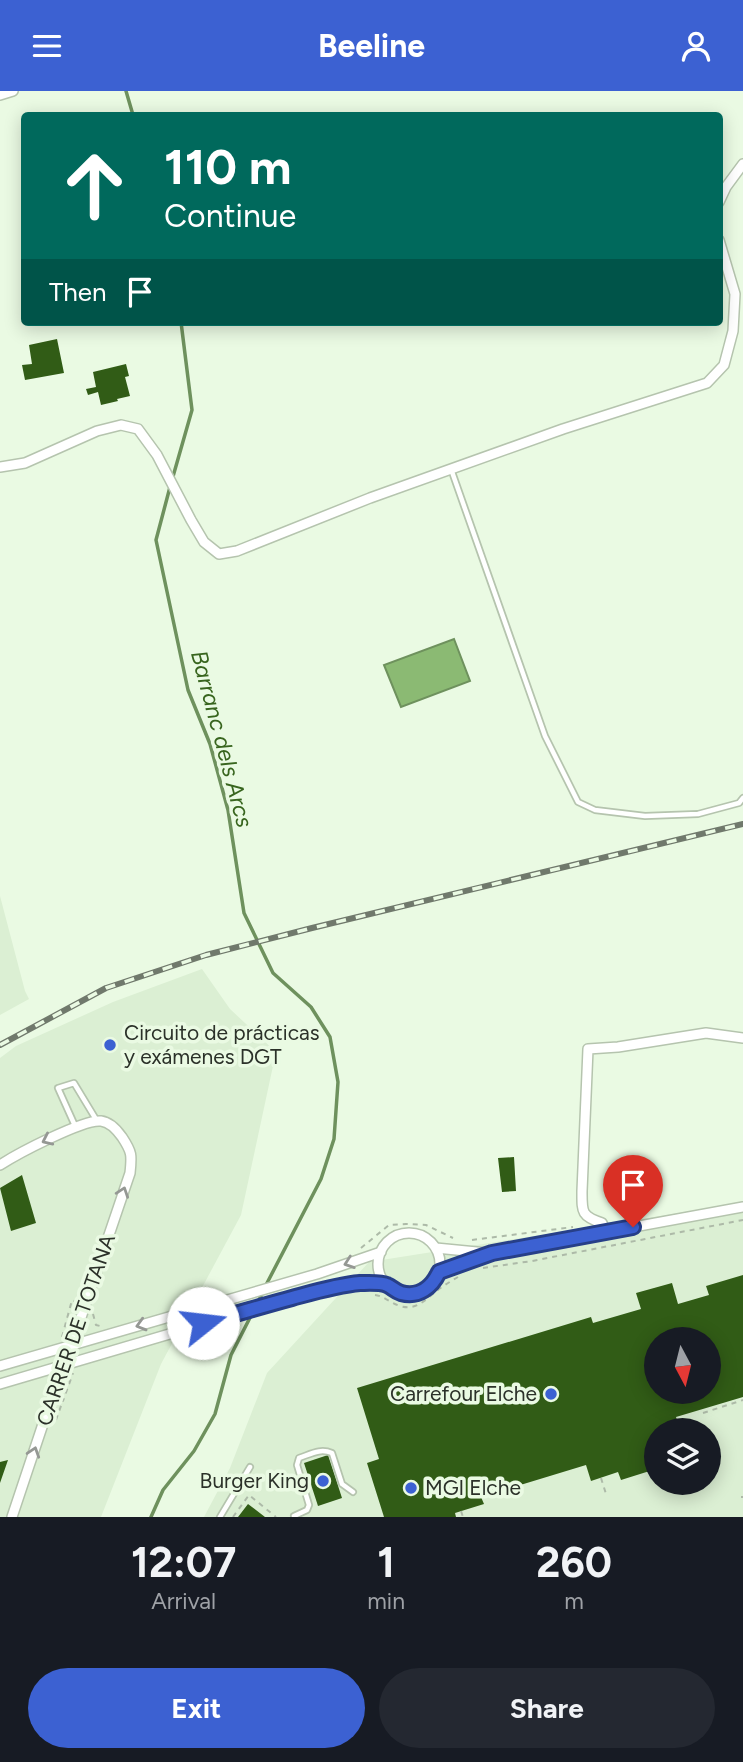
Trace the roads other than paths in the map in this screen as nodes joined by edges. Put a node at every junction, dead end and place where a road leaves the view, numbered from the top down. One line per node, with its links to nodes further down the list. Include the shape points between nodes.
1 (13, 91): 2 (street)
2 (0, 95)
3 (743, 164): 4 (street)
4 (723, 193)
5 (723, 254): 7 (street, via 734,294)
6 (743, 318): 7 (street)
7 (733, 324): 9 (street, via 724,365 707,383)
8 (0, 467): 9 (street, via 25,463 97,431 121,425 138,429 157,454 204,542 219,554)
9 (451, 469): 10 (lane, via 545,736 578,802 595,810 645,816 698,814)
10 (743, 798)
11 (743, 1038): 16 (street, via 706,1033 588,1049 582,1211 602,1223)
12 (98, 1122): 13 (street); 13 (lane, via 74,1083 58,1088); 22 (street, CARRER DE TOTANA, one-way to 12, via 132,1157 117,1129)
13 (76, 1128): 14 (street, one-way to 14)
14 (0, 1165)
15 (743, 1207): 16 (street)
16 (606, 1232): 19 (street)
17 (436, 1248): 18 (street, via 422,1235 412,1233 393,1237); 19 (street); 20 (street)
18 (381, 1252): 21 (street, via 379,1269); 22 (street, one-way to 22)
19 (473, 1256): 20 (street)
20 (439, 1272): 21 (street, via 421,1292 403,1294)
21 (386, 1284): 24 (street, via 360,1283 312,1292)
22 (72, 1344): 23 (street); 24 (street, CARRER DE TOTANA)
23 (0, 1366)
24 (60, 1366): 25 (street); 29 (street, CARRER DE TOTANA, one-way to 24)
25 (0, 1384)
26 (250, 1467): 30 (lane)
27 (353, 1492): 28 (lane, via 342,1484 332,1453 324,1450 299,1458 309,1505)
28 (294, 1516)
29 (12, 1517)
30 (220, 1517)

